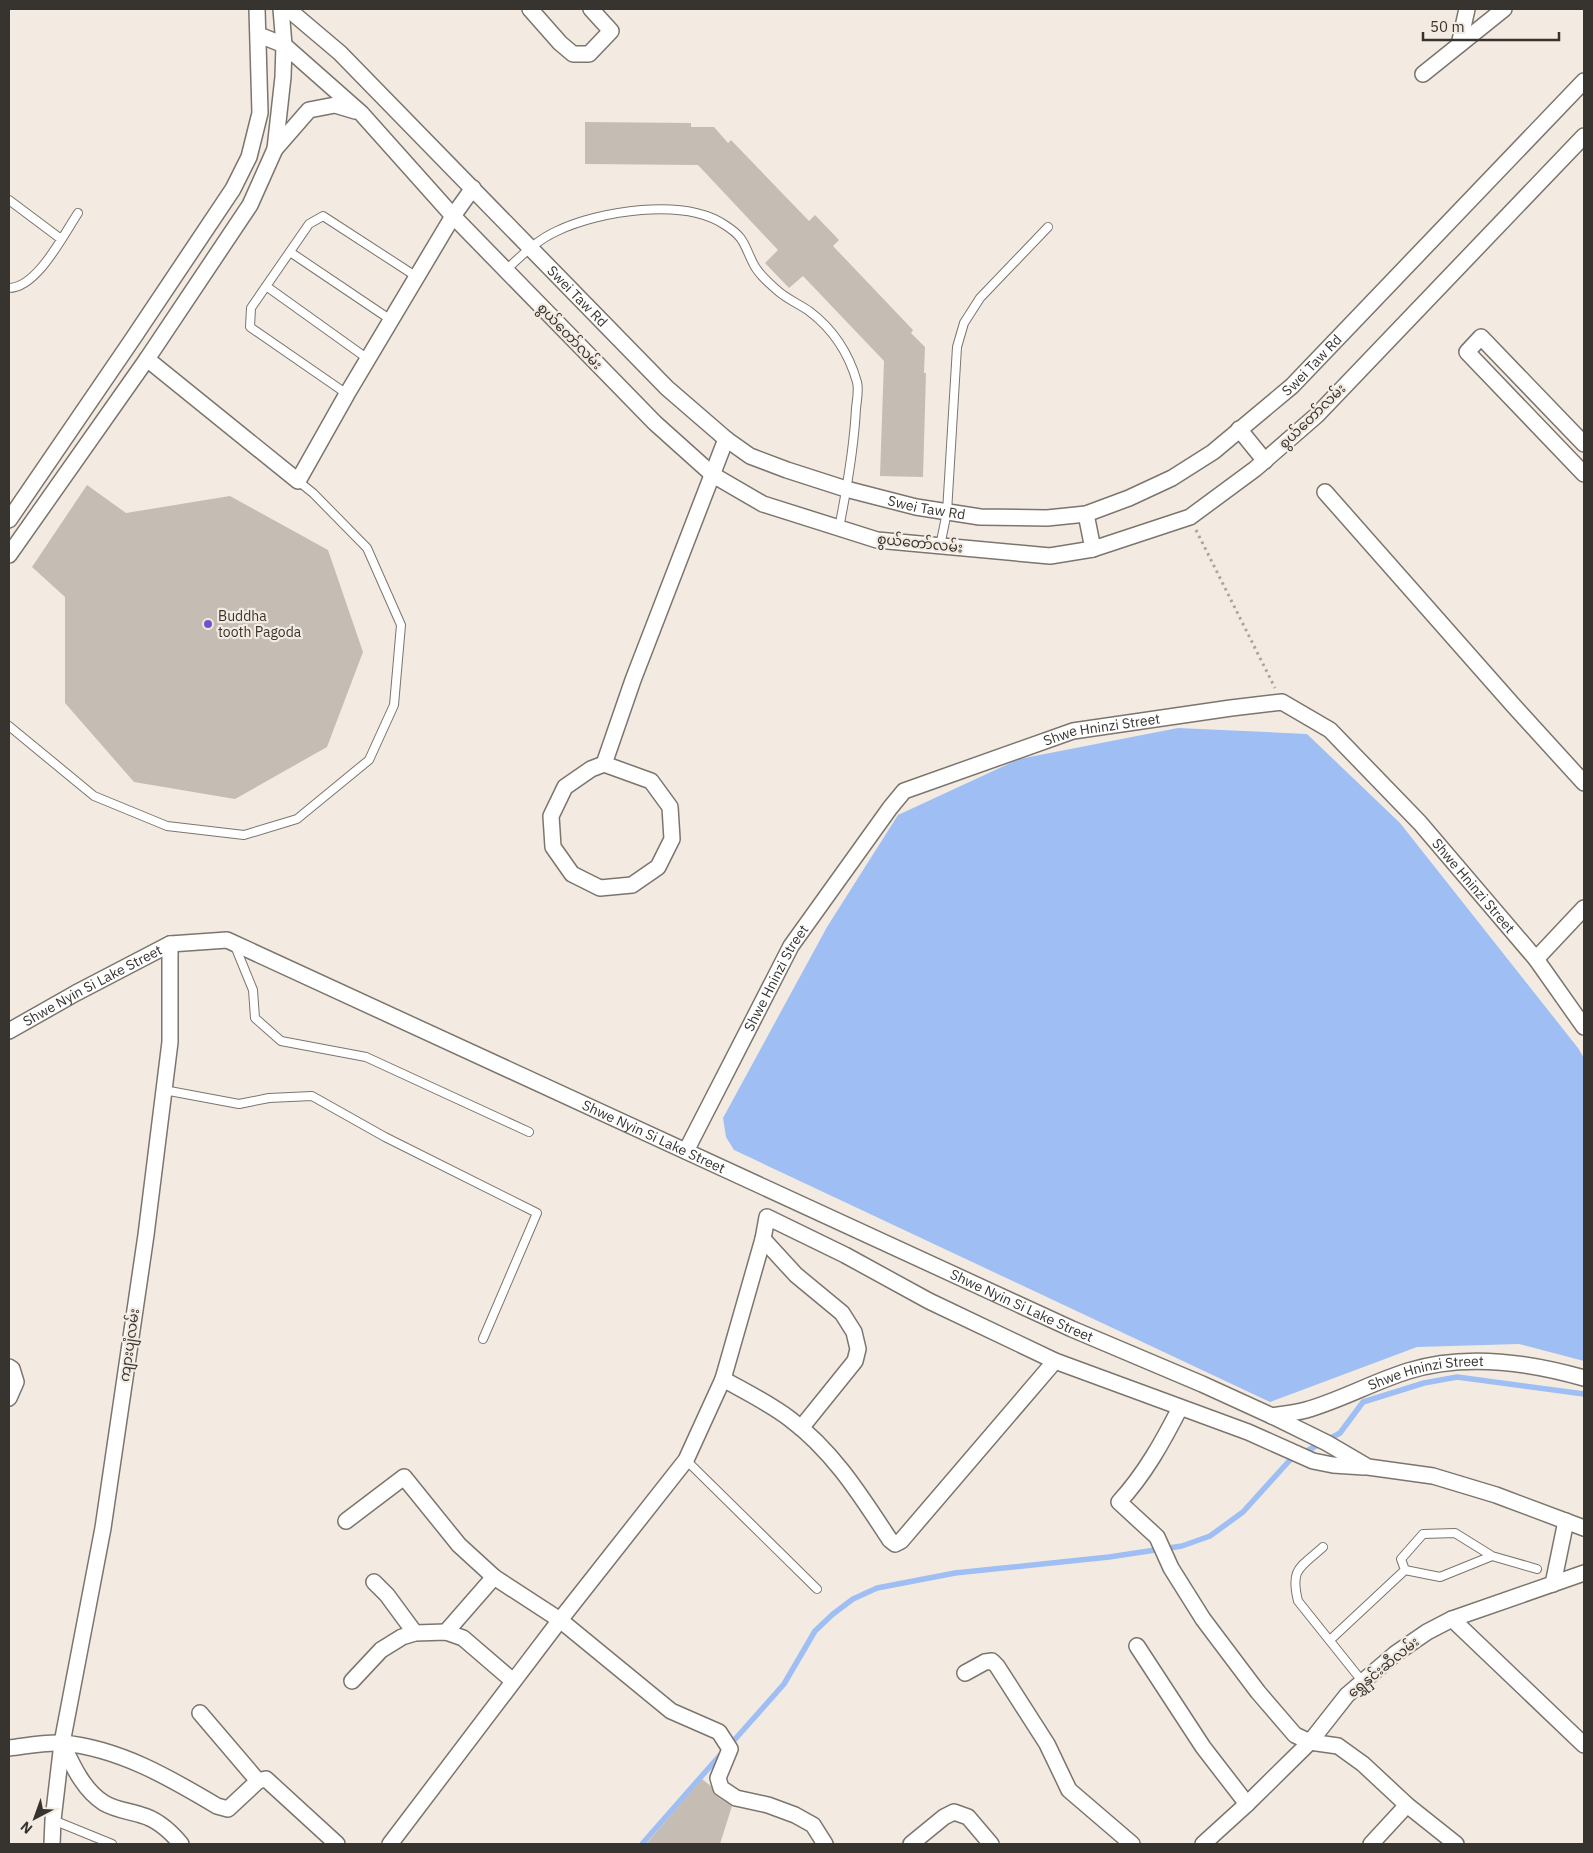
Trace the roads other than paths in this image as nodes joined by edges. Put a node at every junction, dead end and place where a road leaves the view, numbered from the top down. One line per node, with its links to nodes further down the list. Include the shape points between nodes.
1 (257, 9): 8 (street)
2 (281, 9): 9 (street)
3 (288, 9): 16 (street, Swei Taw Rd, via 340,53)
4 (530, 9): 5 (street, via 573,54 589,54 611,31)
5 (591, 9)
6 (1468, 9): 10 (street)
7 (1504, 9): 10 (street)
8 (259, 35): 9 (street, စွယ်တော်လမ်း); 43 (street, via 260,113 249,157 227,197)
9 (284, 45): 13 (street, စွယ်တော်လမ်း); 15 (street)
10 (1459, 45): 11 (street)
11 (1423, 74)
12 (1584, 81): 32 (street, Swei Taw Rd, via 1292,386)
13 (361, 114): 15 (street, via 335,105 309,110); 19 (street, စွယ်တော်လမ်း)
14 (1584, 136): 35 (street, စွယ်တော်လမ်း, via 1317,415)
15 (275, 149): 29 (street, via 250,204)
16 (472, 188): 19 (street); 22 (street, Swei Taw Rd)
17 (9, 200): 21 (lane)
18 (78, 213): 21 (lane)
19 (453, 216): 24 (street, စွယ်တော်လမ်း); 25 (street)
20 (1048, 227): 41 (lane, via 980,298 964,323 957,347)
21 (61, 239): 27 (lane, via 38,272 22,284)
22 (531, 247): 24 (lane); 33 (street, Swei Taw Rd, via 667,388); 39 (lane, via 569,226 617,213 680,210 703,214 729,228 740,237 753,264 766,280 823,323 850,361 858,385)
23 (290, 252): 25 (lane, via 309,224 323,216); 26 (lane); 28 (lane)
24 (506, 270): 37 (street, စွယ်တော်လမ်း, via 655,423)
25 (417, 277): 28 (street)
26 (266, 286): 30 (lane); 31 (lane, via 251,308 250,327)
27 (9, 288)
28 (391, 320): 30 (street)
29 (147, 359): 38 (street); 47 (street)
30 (368, 359): 31 (street)
31 (347, 394): 38 (street)
32 (1239, 429): 35 (street); 42 (street, Swei Taw Rd, via 1212,452 1172,478)
33 (726, 439): 37 (street); 39 (street, Swei Taw Rd, via 750,456)
34 (1584, 444): 36 (street, via 1481,337 1467,352)
35 (1265, 460): 46 (street, စွယ်တော်လမ်း, via 1190,517)
36 (1584, 474)
37 (713, 475): 44 (street, စွယ်တော်လမ်း, via 763,504); 49 (street, via 633,680)
38 (298, 481): 48 (lane, via 367,548 400,625 394,706 369,760 297,819 244,834 167,826 94,796)
39 (846, 489): 41 (street, Swei Taw Rd); 44 (lane)
40 (1325, 492): 50 (street)
41 (947, 512): 42 (street, Swei Taw Rd, via 980,517 1037,518); 45 (lane)
42 (1086, 514): 46 (street)
43 (9, 520)
44 (839, 528): 45 (street, စွယ်တော်လမ်း, via 877,540)
45 (940, 546): 46 (street, စွယ်တော်လမ်း, via 1050,556)
46 (1093, 549)
47 (9, 555)
48 (9, 726)
49 (604, 764): 49 (street, via 565,787 551,816 553,847 572,874 600,888 632,885 658,868 672,839 670,807 651,781)
50 (1584, 783)
51 (1584, 908): 54 (street)
52 (170, 944): 53 (street, Shwe Nyin Si Lake Street, via 227,940); 56 (street, Shwe Nyin Si Lake Street); 57 (street, ကျားပျံလမ်း, via 170,1042)
53 (235, 944): 58 (lane, via 253,990 255,1018 281,1041 366,1057); 59 (street, Shwe Nyin Si Lake Street)
54 (1536, 958): 55 (street, Shwe Hninzi Street); 59 (street, Shwe Hninzi Street, via 1420,823 1330,730 1282,702 1073,731 904,791 791,946)
55 (1584, 1027)
56 (9, 1031)
57 (164, 1090): 61 (lane, via 239,1104 268,1098 312,1096 385,1137 537,1213); 96 (street, ကျားပျံလမ်း, via 103,1528)
58 (528, 1132)
59 (686, 1151): 68 (street, Shwe Nyin Si Lake Street, via 1072,1329)
60 (763, 1238): 62 (street, via 767,1217 929,1301); 65 (street); 69 (street, via 796,1275 842,1313 854,1332 858,1348 855,1361)
61 (483, 1338)
62 (1055, 1361): 67 (street); 69 (street, via 902,1541 896,1544 828,1453)
63 (9, 1367): 66 (street, via 16,1382)
64 (1584, 1378): 68 (street, Shwe Hninzi Street, via 1515,1364 1460,1361 1433,1364 1304,1411)
65 (723, 1380): 69 (street, via 769,1404); 70 (street)
66 (9, 1398)
67 (1180, 1408): 71 (street, via 1313,1460); 95 (street, via 1134,1486 1119,1502 1157,1537 1171,1568 1203,1619 1258,1692 1295,1735)
68 (1272, 1416): 71 (street, Shwe Nyin Si Lake Street)
69 (801, 1428)
70 (686, 1460): 83 (lane); 85 (street)
71 (1368, 1467): 73 (street, via 1433,1476 1496,1494)
72 (346, 1521): 80 (street, via 404,1477 459,1545)
73 (1566, 1521): 74 (street); 82 (street)
74 (1584, 1528)
75 (1323, 1547): 88 (lane, via 1296,1572 1294,1585 1298,1601)
76 (1492, 1556): 77 (lane); 78 (lane, via 1440,1577); 78 (lane, via 1455,1533 1423,1534 1401,1558)
77 (1536, 1569)
78 (1405, 1570): 88 (lane)
79 (1584, 1573): 82 (street, ရွှေနှင်းဆီလမ်း)
80 (494, 1577): 85 (street); 87 (street)
81 (374, 1582): 86 (street)
82 (1553, 1584): 84 (street, ရွှေနှင်းဆီလမ်း)
83 (817, 1589)
84 (1452, 1619): 93 (street, ရွှေနှင်းဆီလမ်း, via 1395,1654); 97 (street)
85 (560, 1620): 92 (street); 108 (street, via 671,1711 719,1732 727,1745 718,1778 721,1788 736,1798 768,1805 814,1824)
86 (415, 1632): 87 (street); 91 (street, via 381,1650)
87 (446, 1632): 92 (street, via 463,1638)
88 (1330, 1640): 93 (lane)
89 (1137, 1646): 100 (street, via 1203,1746)
90 (966, 1673): 111 (street, via 985,1662 992,1661 997,1666 1047,1744 1069,1790)
91 (352, 1681)
92 (513, 1681): 107 (street)
93 (1362, 1681): 95 (street, ရွှေနှင်းဆီလမ်း, via 1346,1695)
94 (200, 1713): 99 (street)
95 (1310, 1742): 100 (street, ရွှေနှင်းဆီလမ်း); 101 (street, via 1338,1746 1363,1764)
96 (62, 1743): 98 (street); 99 (street, via 134,1762 217,1806 228,1808); 102 (street, ကျားပျံလမ်း); 105 (street, via 77,1773 103,1802 153,1820)
97 (1584, 1745)
98 (9, 1748)
99 (258, 1781): 106 (street, via 266,1779)
100 (1247, 1804): 112 (street, ရွှေနှင်းဆီလမ်း)
101 (1407, 1805): 113 (street); 114 (street)
102 (53, 1820): 103 (street, ကျားပျံလမ်း); 104 (lane)
103 (52, 1844)
104 (112, 1844)
105 (181, 1844)
106 (337, 1844)
107 (390, 1844)
108 (825, 1844)
109 (911, 1844): 110 (street, via 954,1812 968,1817)
110 (991, 1844)
111 (1132, 1844)
112 (1203, 1844)
113 (1371, 1844)
114 (1456, 1844)

